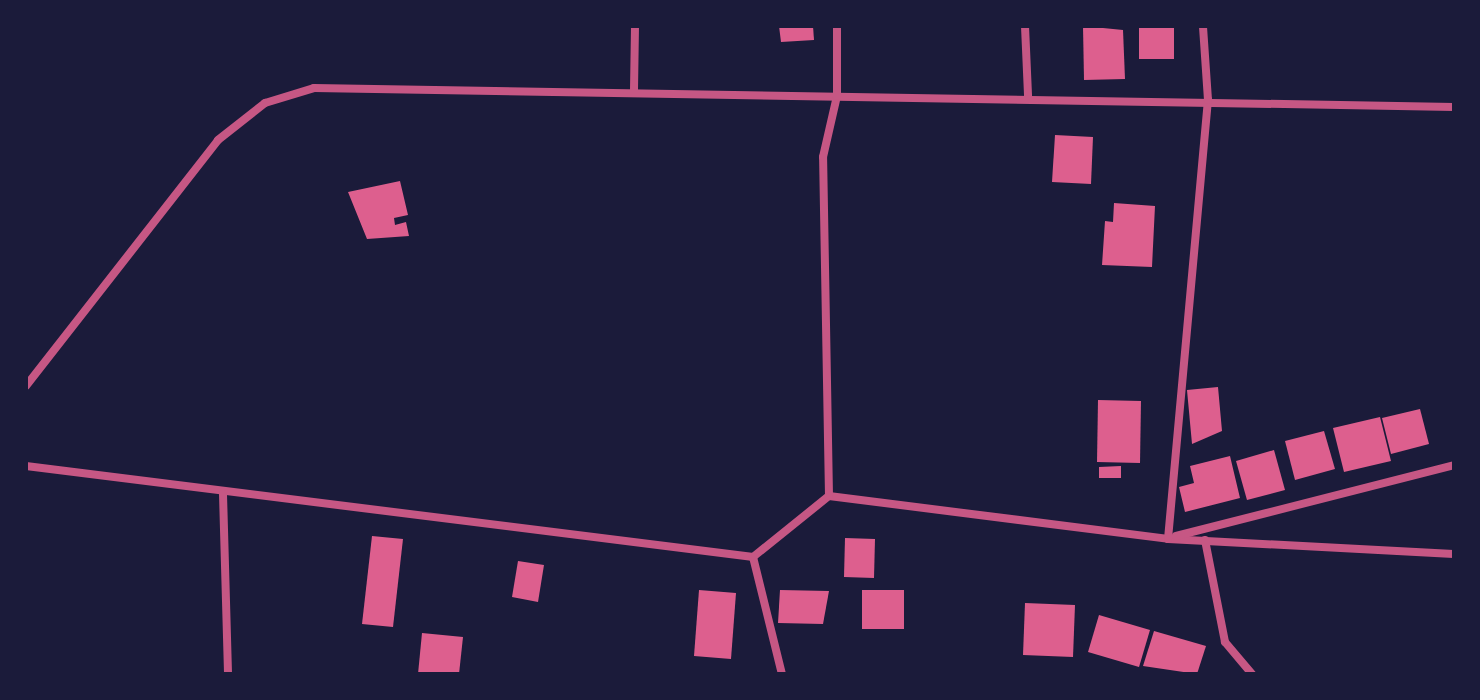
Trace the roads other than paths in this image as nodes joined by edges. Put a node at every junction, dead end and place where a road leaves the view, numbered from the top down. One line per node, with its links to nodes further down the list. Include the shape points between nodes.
1 (635, 26): 5 (street)
2 (837, 26): 6 (street)
3 (1025, 26): 7 (street)
4 (1203, 26): 8 (street)
5 (634, 90): 6 (street); 10 (street, via 314,88 265,103 218,140)
6 (837, 96): 7 (street); 14 (street, via 823,157)
7 (1028, 96): 8 (street)
8 (1208, 100): 9 (street, via 1353,110); 15 (street)
9 (1454, 107)
10 (26, 386)
11 (1454, 465): 15 (street)
12 (26, 466): 13 (street)
13 (223, 494): 18 (street); 19 (street)
14 (829, 496): 15 (street); 18 (street)
15 (1168, 539): 16 (street)
16 (1205, 540): 17 (street); 21 (street, via 1225,642)
17 (1454, 554)
18 (753, 557): 20 (street)
19 (228, 674)
20 (782, 674)
21 (1252, 674)

